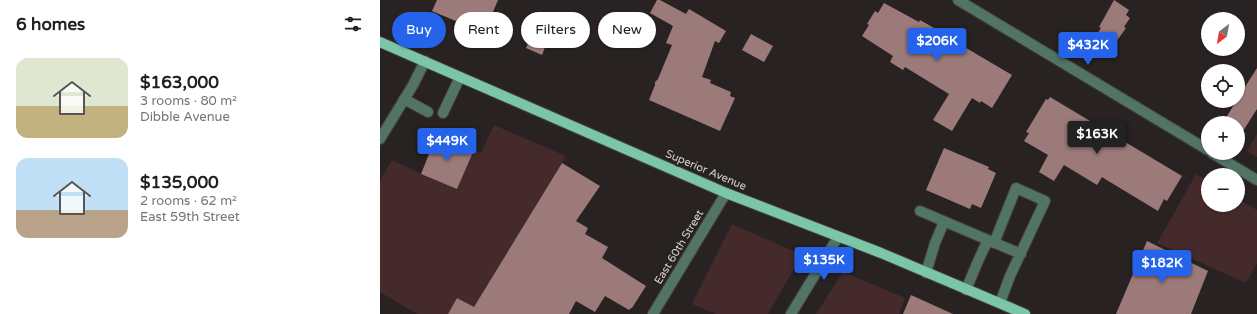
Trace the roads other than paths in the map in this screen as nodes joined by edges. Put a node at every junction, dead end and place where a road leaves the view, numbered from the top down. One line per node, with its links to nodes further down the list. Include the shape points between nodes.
1 (958, 0): 9 (street)
2 (380, 42): 3 (main road, Superior Avenue)
3 (425, 61): 4 (main road, Superior Avenue); 5 (street)
4 (460, 77): 7 (street); 12 (main road, Superior Avenue)
5 (404, 99): 6 (street); 8 (street)
6 (428, 112)
7 (443, 113)
8 (380, 139)
9 (1201, 146)
10 (1224, 160): 11 (street)
11 (1257, 180)
12 (726, 193): 15 (main road, Superior Avenue); 21 (street, East 60th Street)
13 (920, 212): 14 (street)
14 (944, 222): 16 (street); 18 (street)
15 (838, 237): 18 (main road, Superior Avenue); 22 (street)
16 (991, 242): 17 (street); 17 (street, via 1016,188 1045,201); 19 (street, via 978,261)
17 (1021, 254): 20 (street)
18 (926, 273): 19 (main road, Superior Avenue)
19 (966, 290): 20 (main road, Superior Avenue)
20 (1000, 303): 23 (main road, Superior Avenue)
21 (653, 314)
22 (791, 314)
23 (1025, 314)

